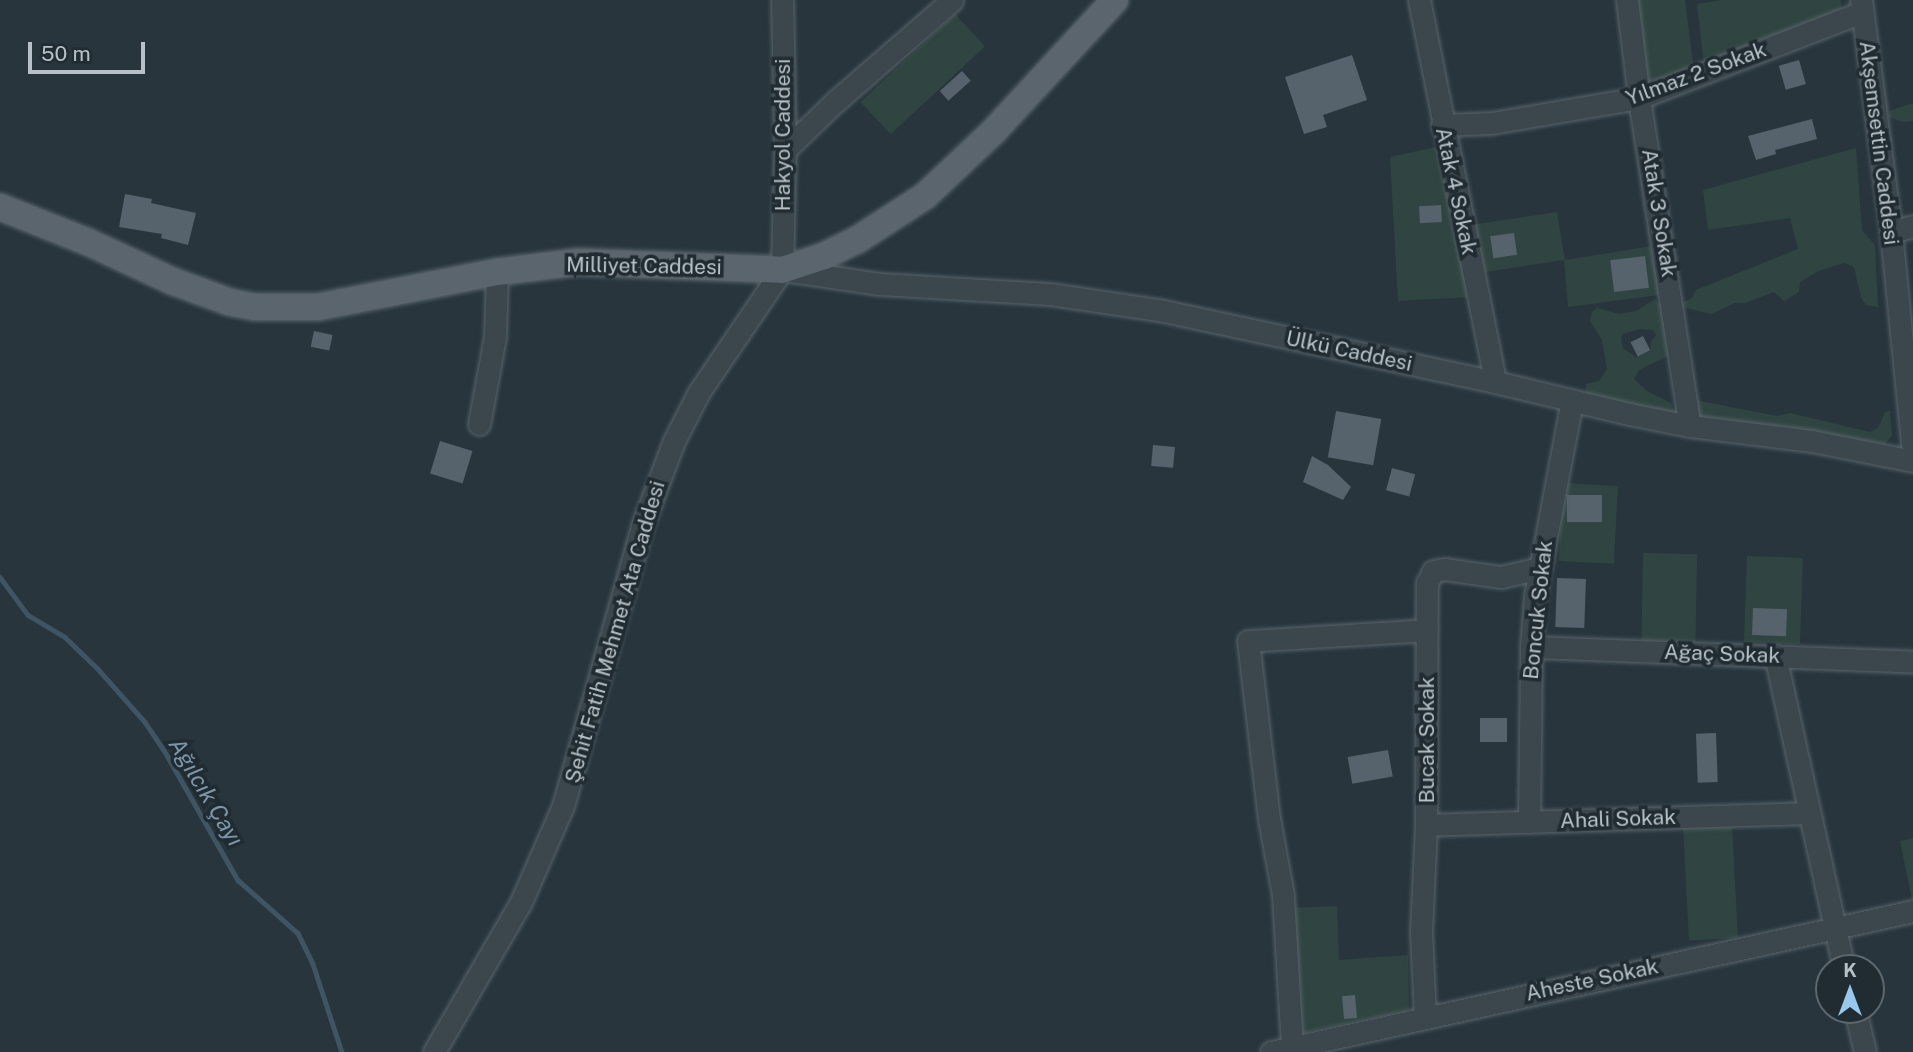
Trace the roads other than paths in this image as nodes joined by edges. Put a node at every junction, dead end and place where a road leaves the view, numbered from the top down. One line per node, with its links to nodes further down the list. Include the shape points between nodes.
1 (782, 0): 9 (street, Hakyol Caddesi)
2 (952, 0): 9 (street)
3 (1115, 0): 13 (main road, via 994,131 925,196 857,240)
4 (1419, 0): 8 (street, Atak 4 Sokak)
5 (1628, 0): 7 (street, Atak 3 Sokak)
6 (1861, 6): 7 (street, Yılmaz 2 Sokak); 12 (street, Akşemsettin Caddesi)
7 (1639, 98): 8 (street, Yılmaz 2 Sokak, via 1557,115); 18 (street, Atak 3 Sokak)
8 (1442, 125): 15 (street, Atak 4 Sokak)
9 (785, 150): 13 (street, Hakyol Caddesi)
10 (0, 207): 14 (main road, Milliyet Caddesi, via 172,281 255,307 318,307)
11 (1913, 226): 12 (street)
12 (1891, 232): 19 (street, Akşemsettin Caddesi)
13 (782, 270): 14 (main road, Milliyet Caddesi, via 610,261); 15 (street, Ülkü Caddesi, via 880,284 1089,299 1160,310); 35 (street, Şehit Fatih Mehmet Ata Caddesi, via 699,392 674,441 642,526 563,806 521,902)
14 (497, 272): 17 (street, via 495,337)
15 (1495, 382): 16 (street, Ülkü Caddesi)
16 (1572, 400): 18 (street, Ülkü Caddesi); 21 (street, Boncuk Sokak)
17 (479, 424)
18 (1690, 426): 20 (street, Ülkü Caddesi)
19 (1913, 453)
20 (1913, 461)
21 (1539, 569): 22 (street, Bucak Sokak, via 1501,577 1433,571 1427,583); 23 (street, Boncuk Sokak)
22 (1427, 630): 28 (street, Bucak Sokak); 34 (street, via 1248,641 1283,895)
23 (1531, 647): 24 (street, Ağaç Sokak); 27 (street, Boncuk Sokak)
24 (1775, 655): 25 (street, Ağaç Sokak); 26 (street)
25 (1913, 662)
26 (1809, 813): 27 (street, Ahali Sokak); 30 (street)
27 (1529, 822): 28 (street, Ahali Sokak)
28 (1426, 825): 32 (street, Bucak Sokak, via 1421,932)
29 (1913, 911): 30 (street, Aheste Sokak)
30 (1833, 927): 31 (street); 32 (street, Aheste Sokak)
31 (1840, 954)
32 (1425, 1017): 34 (street, Aheste Sokak)
33 (1858, 1024): 36 (street)
34 (1281, 1050)
35 (434, 1052)
36 (1865, 1052)

